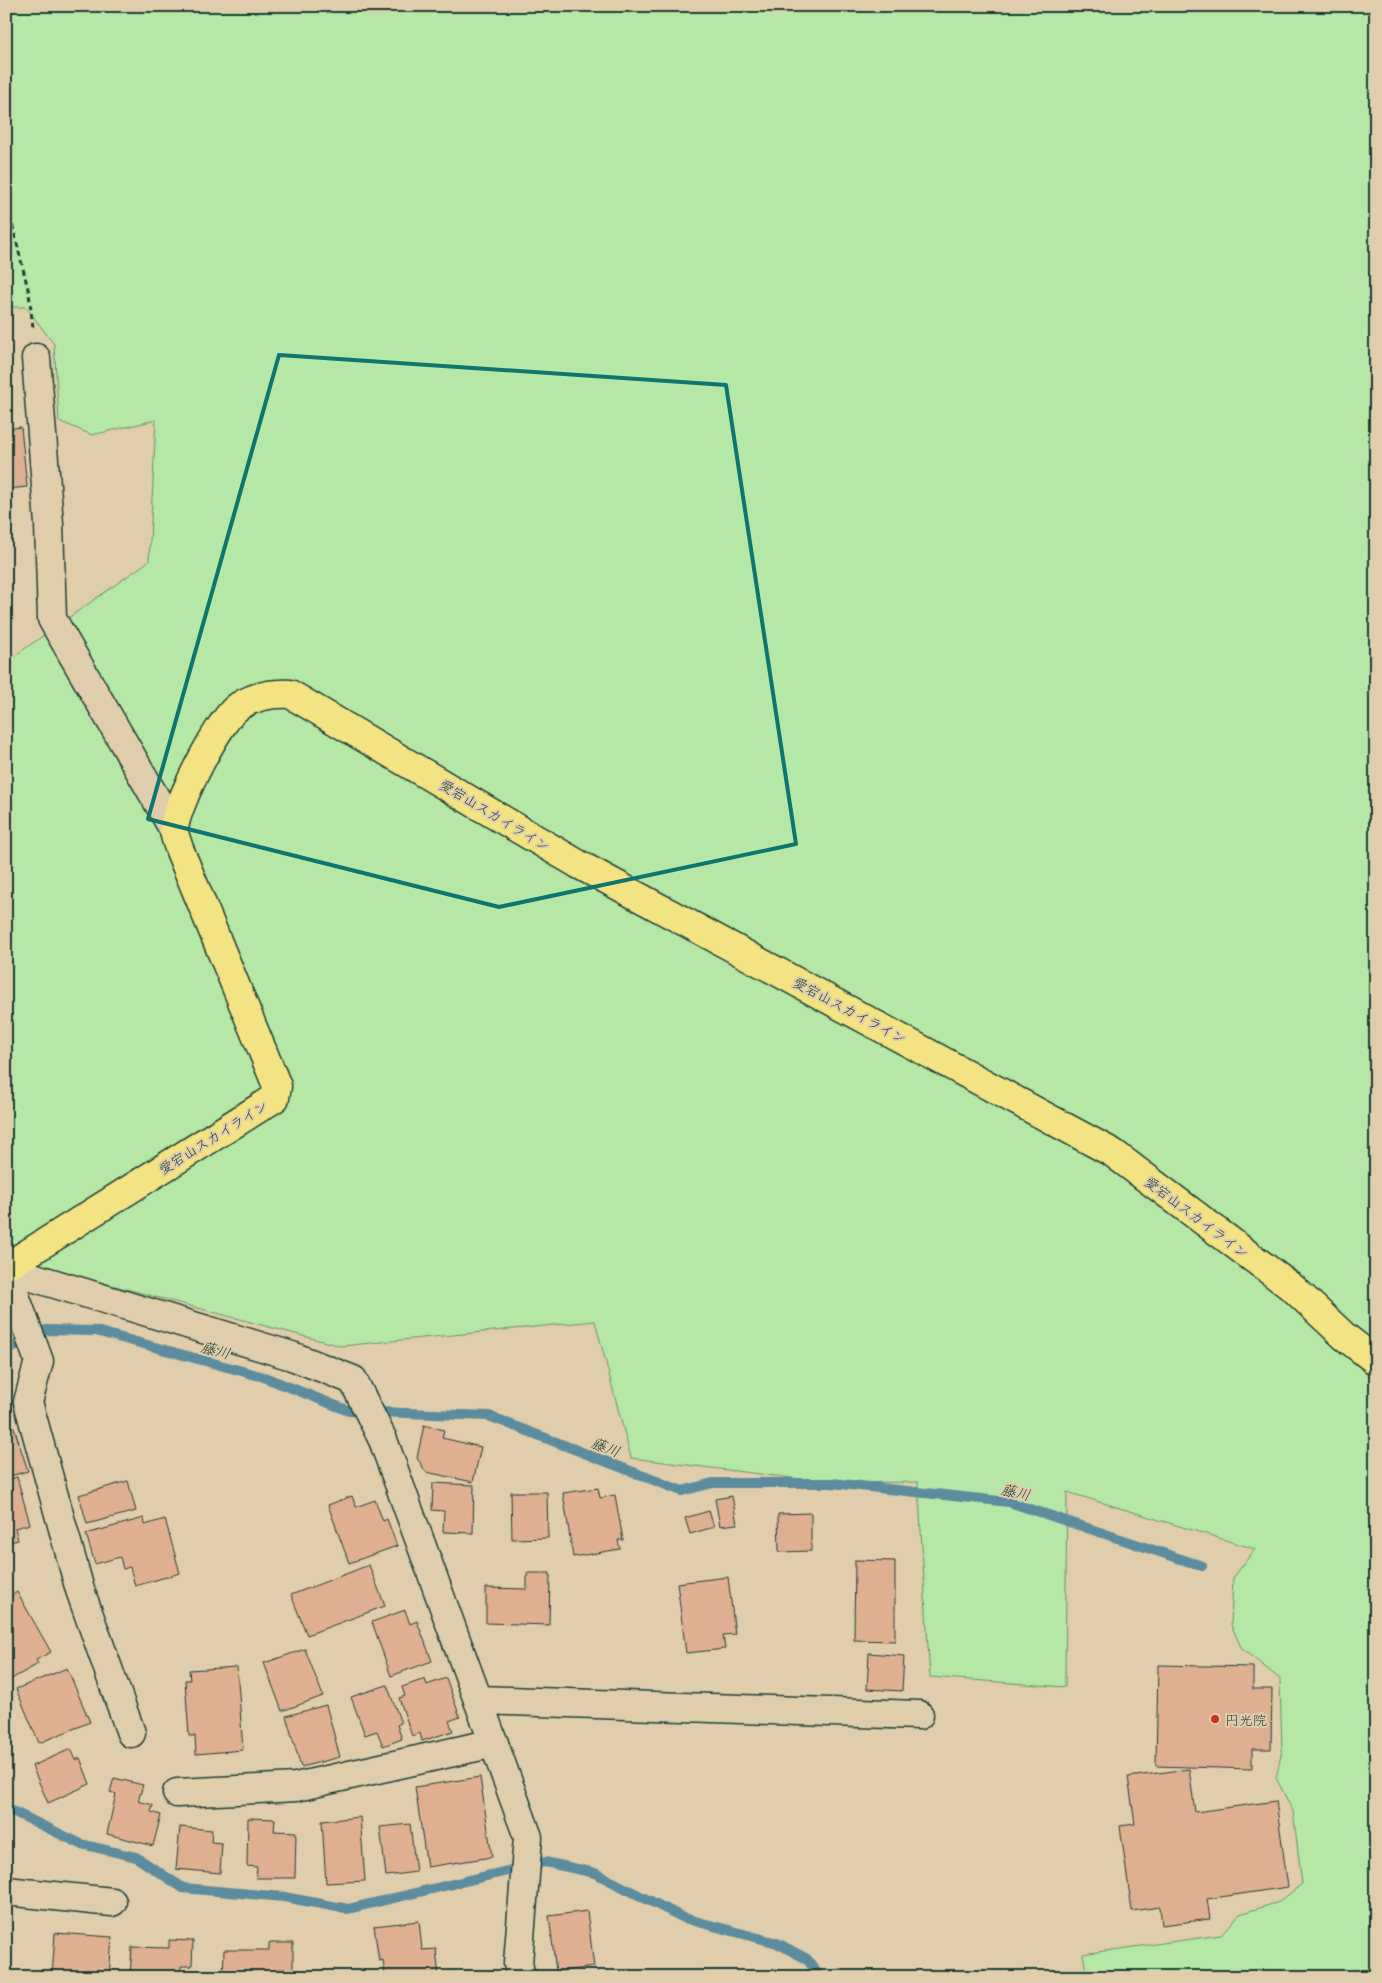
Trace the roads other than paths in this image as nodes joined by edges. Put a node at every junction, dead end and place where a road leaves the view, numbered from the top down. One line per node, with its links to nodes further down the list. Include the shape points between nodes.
1 (36, 358): 2 (street, via 49,524 52,619)
2 (174, 830): 3 (main road, 愛宕山スカイライン, via 277,1086 275,1098); 4 (main road, 愛宕山スカイライン, via 180,804 221,724 238,707 257,697 290,694 578,864 1113,1153 1294,1289)
3 (6, 1269): 5 (street, via 292,1356 353,1380 380,1434); 7 (street, via 39,1361 28,1402 80,1590)
4 (1376, 1361)
5 (478, 1700): 6 (street); 8 (street)
6 (918, 1715)
7 (132, 1733)
8 (494, 1743): 9 (street, via 296,1787); 12 (street, via 528,1837 518,1962)
9 (177, 1793)
10 (6, 1891): 11 (street)
11 (112, 1902)
12 (521, 1977)

